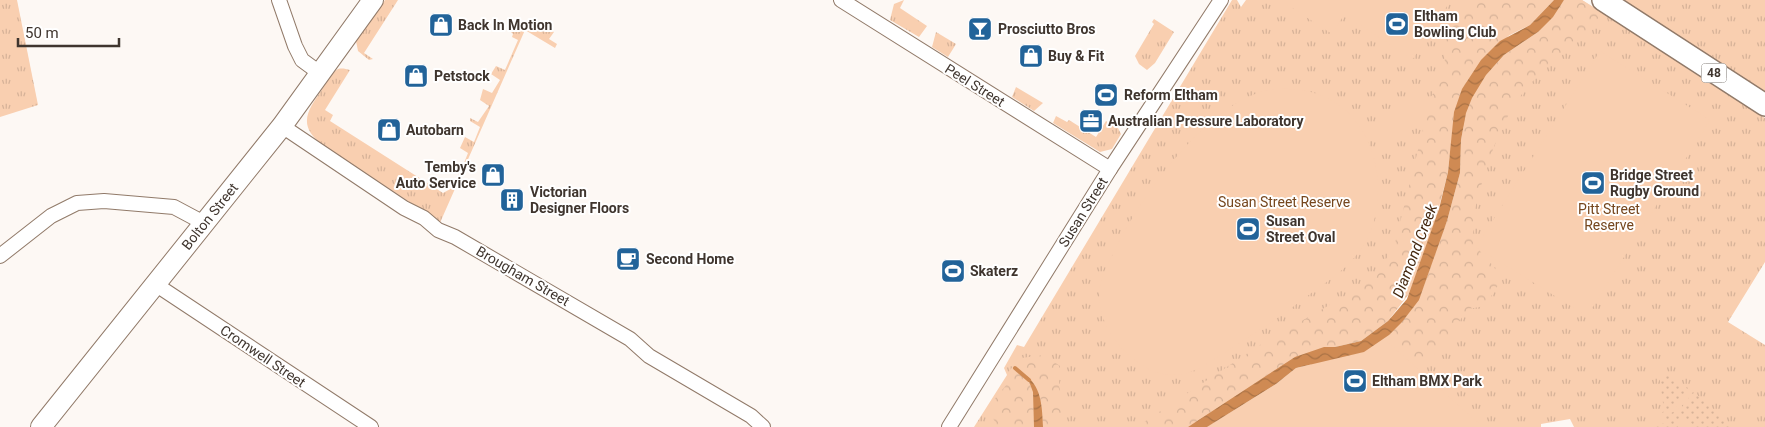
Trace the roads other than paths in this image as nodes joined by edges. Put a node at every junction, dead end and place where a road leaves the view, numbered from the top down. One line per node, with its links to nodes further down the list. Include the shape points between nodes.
1 (279, 0): 6 (street, via 302,60)
2 (373, 0): 6 (main road, Bolton Street)
3 (841, 0): 9 (street, Peel Street)
4 (1221, 0): 9 (street, Susan Street)
5 (1603, 0): 7 (main road, 48)
6 (321, 74): 8 (main road, Bolton Street)
7 (1765, 105)
8 (282, 126): 10 (main road, Bolton Street); 15 (street, Brougham Street, via 438,230 627,337 649,356 751,416)
9 (1110, 170): 16 (street, Susan Street)
10 (204, 223): 11 (street, via 174,207 104,201 77,203 51,216); 12 (main road, Bolton Street)
11 (0, 256)
12 (155, 284): 13 (main road, Bolton Street); 14 (street, Cromwell Street)
13 (41, 427)
14 (371, 427)
15 (763, 427)
16 (949, 427)

